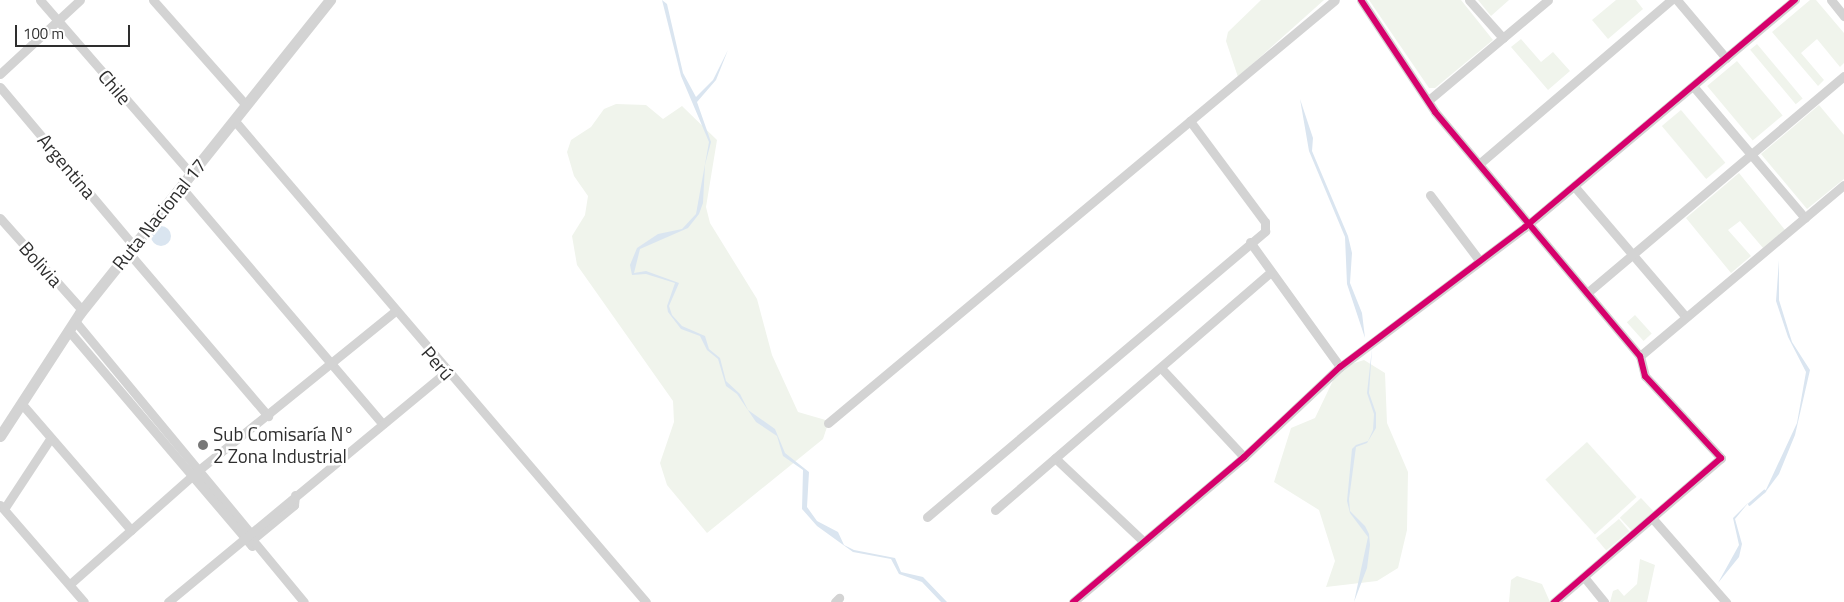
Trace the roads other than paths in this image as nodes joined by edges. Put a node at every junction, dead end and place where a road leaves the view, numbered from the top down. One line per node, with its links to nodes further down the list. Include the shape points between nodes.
1 (40, 0): 14 (street, Chile)
2 (80, 0): 14 (street)
3 (153, 0): 22 (street)
4 (330, 0): 22 (street, Ruta Nacional 17)
5 (1335, 0): 24 (street)
6 (1361, 0): 21 (street)
7 (1469, 0): 15 (street)
8 (1548, 0): 15 (street)
9 (1671, 0): 26 (street)
10 (1677, 0): 16 (street)
11 (1794, 0): 16 (street)
12 (1830, 0): 13 (street)
13 (1844, 16)
14 (58, 20): 17 (street); 27 (street, Chile)
15 (1503, 38): 21 (street)
16 (1726, 58): 19 (street)
17 (0, 74)
18 (1844, 76): 25 (street)
19 (1693, 86): 25 (street); 29 (street)
20 (0, 87): 36 (street, Argentina)
21 (1430, 99): 26 (street, via 1435,112)
22 (246, 105): 23 (street, Ruta Nacional 17)
23 (234, 120): 27 (street, Ruta Nacional 17); 42 (street, Perú)
24 (1190, 121): 35 (street, via 1265,222 1265,231); 52 (street)
25 (1752, 154): 33 (street); 37 (street)
26 (1479, 164): 34 (street)
27 (191, 174): 30 (street, Ruta Nacional 17)
28 (1844, 185): 33 (street)
29 (1574, 186): 34 (street); 37 (street)
30 (181, 187): 36 (street, Ruta Nacional 17); 46 (street)
31 (1430, 195): 38 (street)
32 (0, 218): 41 (street, Bolivia)
33 (1805, 218): 43 (street)
34 (1529, 224): 38 (street); 40 (street)
35 (1250, 242): 39 (street); 61 (street, via 1227,267)
36 (131, 248): 41 (street, Ruta Nacional 17); 51 (street, Argentina)
37 (1633, 255): 40 (street); 43 (street)
38 (1479, 260): 47 (street)
39 (1270, 272): 47 (street); 48 (street)
40 (1588, 293): 45 (street)
41 (82, 310): 44 (street, Ruta Nacional 17)
42 (394, 312): 46 (street); 49 (street, Perú)
43 (1686, 317): 45 (street)
44 (72, 326): 50 (street, Ruta Nacional 17); 58 (street)
45 (1640, 356): 62 (street, via 1645,376 1721,458)
46 (332, 362): 51 (street); 53 (street)
47 (1340, 367): 56 (street)
48 (1161, 368): 56 (street); 57 (street)
49 (446, 372): 53 (street); 71 (street, Perú)
50 (21, 403): 54 (street, Ruta Nacional 17); 55 (street)
51 (268, 416): 58 (street)
52 (828, 423)
53 (383, 424): 64 (street, via 295,495 294,505)
54 (0, 436)
55 (50, 439): 59 (street); 63 (street)
56 (1244, 457): 65 (street)
57 (1055, 458): 60 (street); 65 (street)
58 (197, 473): 63 (street); 64 (street)
59 (2, 507): 67 (street)
60 (995, 510)
61 (927, 517)
62 (1653, 519): 66 (street); 75 (street)
63 (131, 530): 67 (street)
64 (252, 540): 69 (street); 70 (street)
65 (1144, 542): 72 (street)
66 (1584, 577): 73 (street); 74 (street)
67 (70, 584): 68 (street)
68 (84, 602)
69 (168, 602)
70 (304, 602)
71 (646, 602)
72 (1073, 602)
73 (1554, 602)
74 (1604, 602)
75 (1726, 602)

